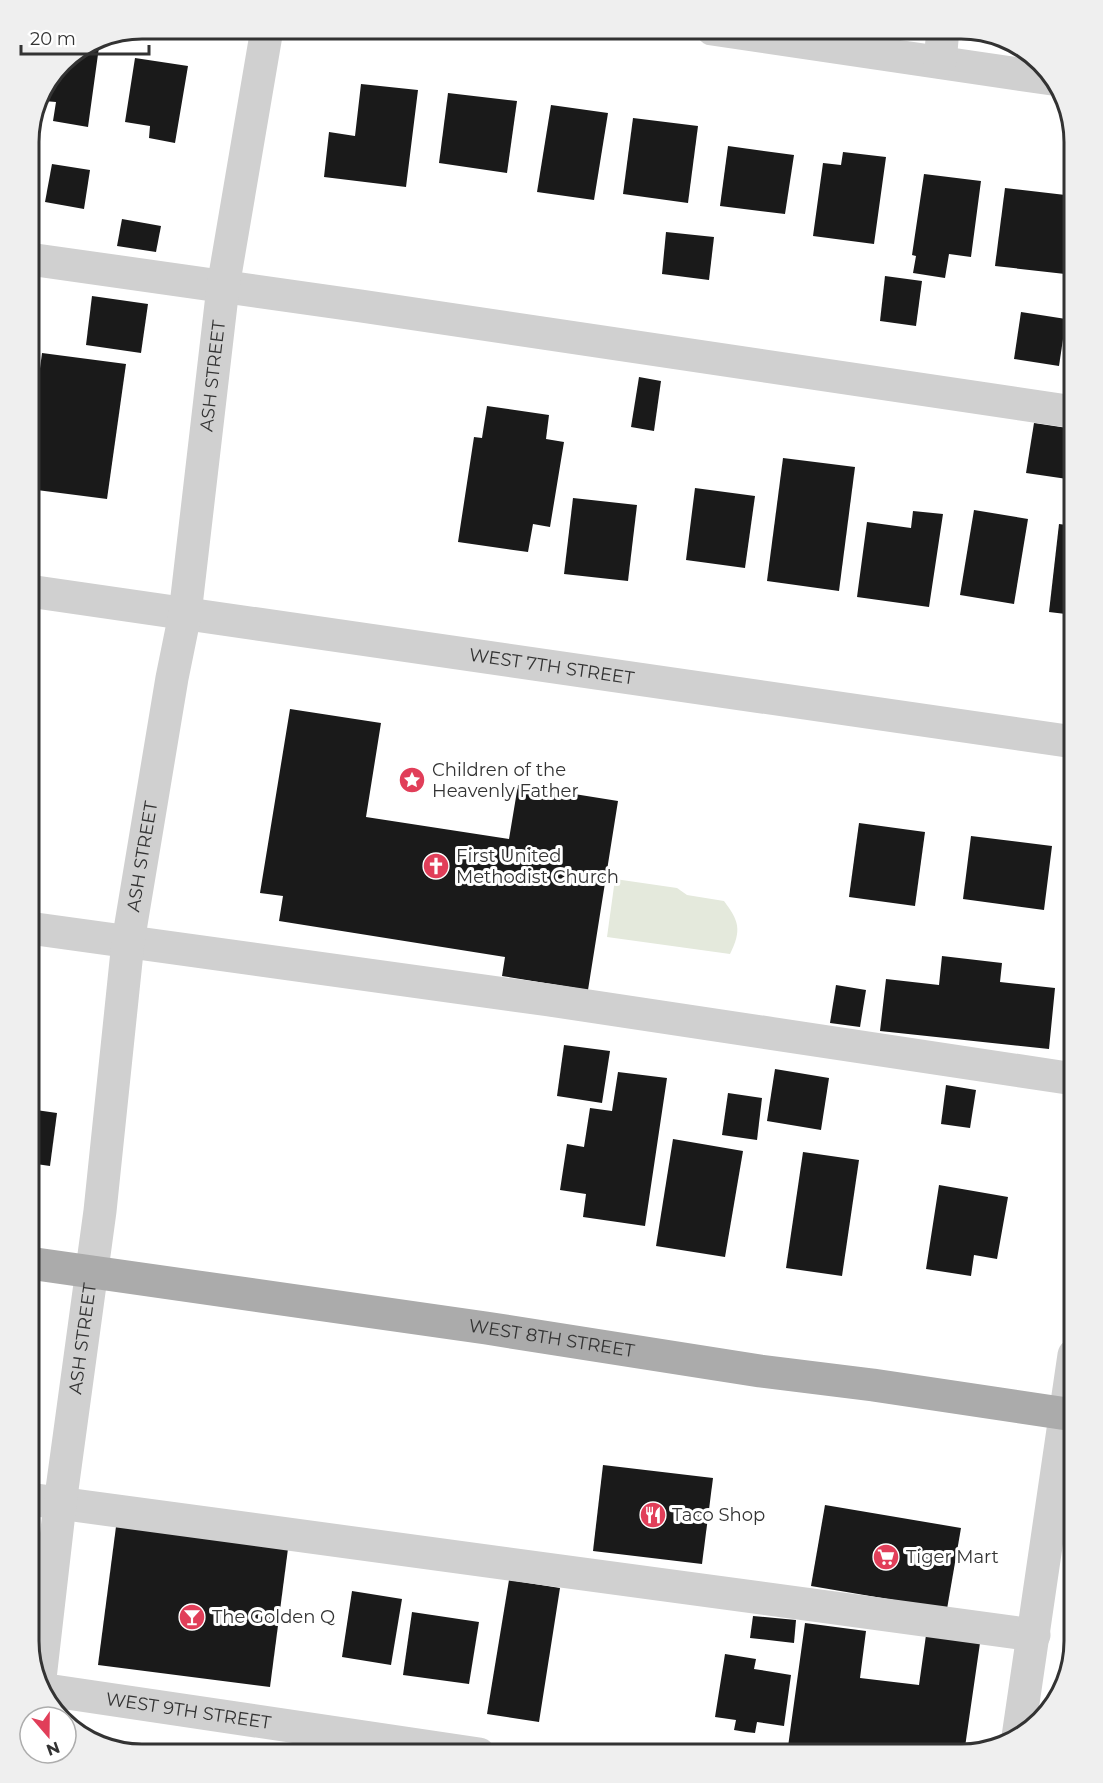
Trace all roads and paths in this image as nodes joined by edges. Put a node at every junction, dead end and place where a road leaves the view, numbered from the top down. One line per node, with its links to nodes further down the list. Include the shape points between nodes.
1 (265, 39): 7 (street, ASH STREET)
2 (781, 39): 4 (street)
3 (942, 39): 4 (street)
4 (940, 62): 5 (street)
5 (1041, 77)
6 (39, 260): 7 (street)
7 (223, 287): 8 (street); 10 (street, ASH STREET)
8 (1064, 411)
9 (39, 592): 10 (street, WEST 7TH STREET)
10 (185, 614): 11 (street, WEST 7TH STREET); 13 (street, ASH STREET)
11 (1064, 741)
12 (39, 929): 13 (street)
13 (128, 942): 14 (street); 16 (street, ASH STREET)
14 (1064, 1077)
15 (39, 1265): 16 (main road, WEST 8TH STREET)
16 (92, 1273): 17 (main road, WEST 8TH STREET); 20 (street, ASH STREET)
17 (1064, 1414)
18 (1064, 1457): 21 (street)
19 (39, 1501): 20 (street)
20 (60, 1504): 21 (street); 22 (street, ASH STREET)
21 (1034, 1635): 24 (street)
22 (42, 1664)
23 (52, 1690): 25 (street, WEST 9TH STREET)
24 (1020, 1726)
25 (412, 1744)

